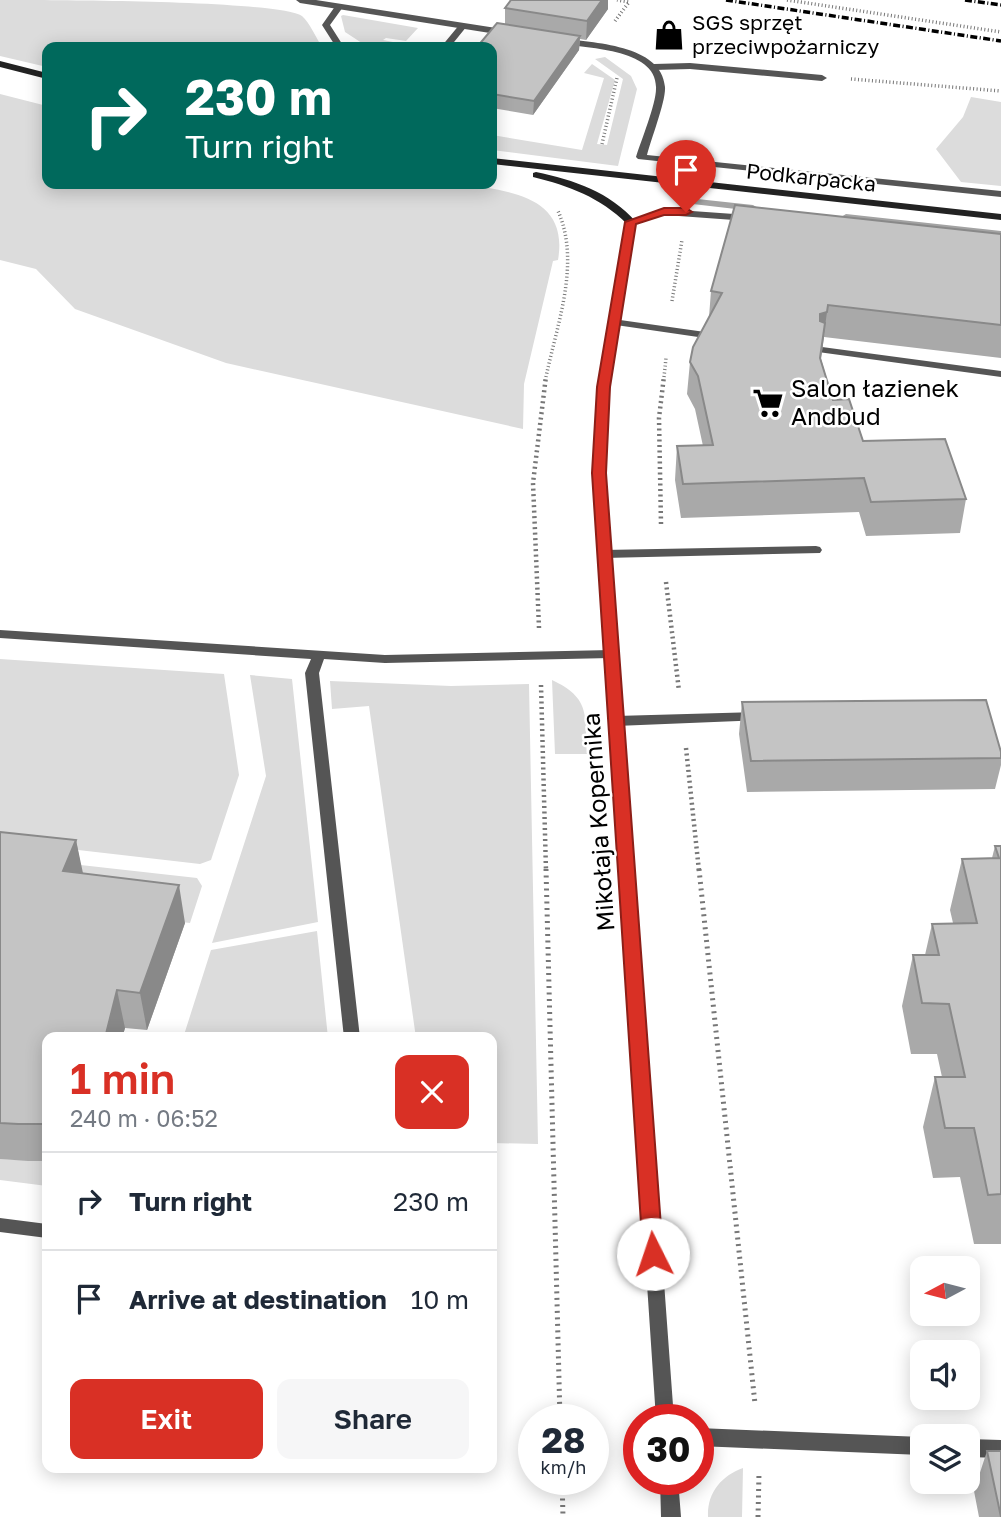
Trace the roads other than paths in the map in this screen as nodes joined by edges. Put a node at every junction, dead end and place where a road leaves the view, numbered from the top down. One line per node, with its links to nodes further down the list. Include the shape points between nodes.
1 (300, 0): 2 (street)
2 (339, 7): 3 (street); 6 (street, via 326,25)
3 (463, 26): 4 (street); 7 (street)
4 (516, 34)
5 (543, 39): 9 (street, via 626,52)
6 (337, 42)
7 (449, 42)
8 (0, 64): 10 (main road)
9 (654, 67): 11 (street); 14 (street, via 661,89 641,157)
10 (42, 75)
11 (822, 78)
12 (497, 162): 15 (main road, Podkarpacka)
13 (497, 162): 17 (main road, via 586,189 607,199)
14 (1001, 194)
15 (1001, 217)
16 (757, 219): 17 (street, via 664,212)
17 (631, 222): 18 (street, Mikołaja Kopernika)
18 (613, 322): 19 (street); 23 (street, Mikołaja Kopernika, via 603,387 599,473)
19 (705, 335)
20 (822, 350): 21 (street)
21 (1001, 374)
22 (816, 550): 23 (street)
23 (604, 554): 25 (street, Mikołaja Kopernika)
24 (0, 634): 26 (street)
25 (611, 654): 26 (street, via 385,659); 28 (street, Mikołaja Kopernika)
26 (319, 655): 29 (street, via 312,673)
27 (775, 717): 28 (street)
28 (616, 721): 32 (street, Mikołaja Kopernika)
29 (351, 1032)
30 (0, 1225): 31 (street)
31 (42, 1230)
32 (664, 1404)
33 (714, 1438): 34 (street)
34 (910, 1446)
35 (980, 1448): 36 (street)
36 (1001, 1449)
37 (670, 1495): 38 (street)
38 (671, 1517)

